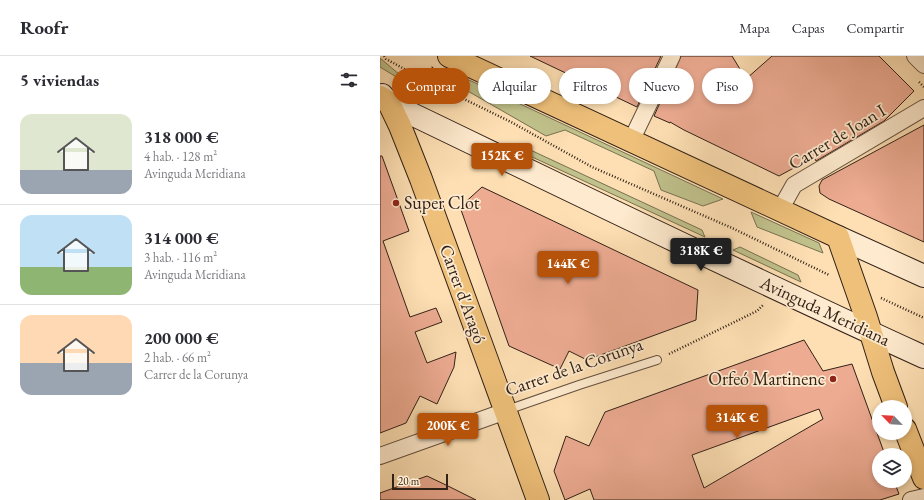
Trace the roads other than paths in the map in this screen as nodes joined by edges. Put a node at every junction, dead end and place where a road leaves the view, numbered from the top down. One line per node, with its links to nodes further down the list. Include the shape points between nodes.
1 (672, 56): 7 (street)
2 (915, 56): 4 (street)
3 (443, 60): 7 (main road)
4 (924, 65)
5 (383, 97): 11 (street, Avinguda Meridiana, via 698,252); 15 (main road, Carrer d'Aragó, via 400,126 426,191)
6 (924, 108): 8 (street, Carrer de Joan I, via 794,185)
7 (631, 141): 8 (main road)
8 (780, 210): 9 (main road)
9 (838, 237): 10 (street); 11 (main road)
10 (924, 276)
11 (872, 333): 12 (street, Avinguda Meridiana); 14 (main road)
12 (924, 357)
13 (657, 360): 15 (lane, Carrer de la Corunya)
14 (893, 400)
15 (506, 411): 17 (street, Carrer de la Corunya); 20 (main road, Carrer d'Aragó)
16 (909, 440): 18 (main road)
17 (380, 456)
18 (924, 478)
19 (924, 497): 21 (street)
20 (538, 500)
21 (911, 500)

